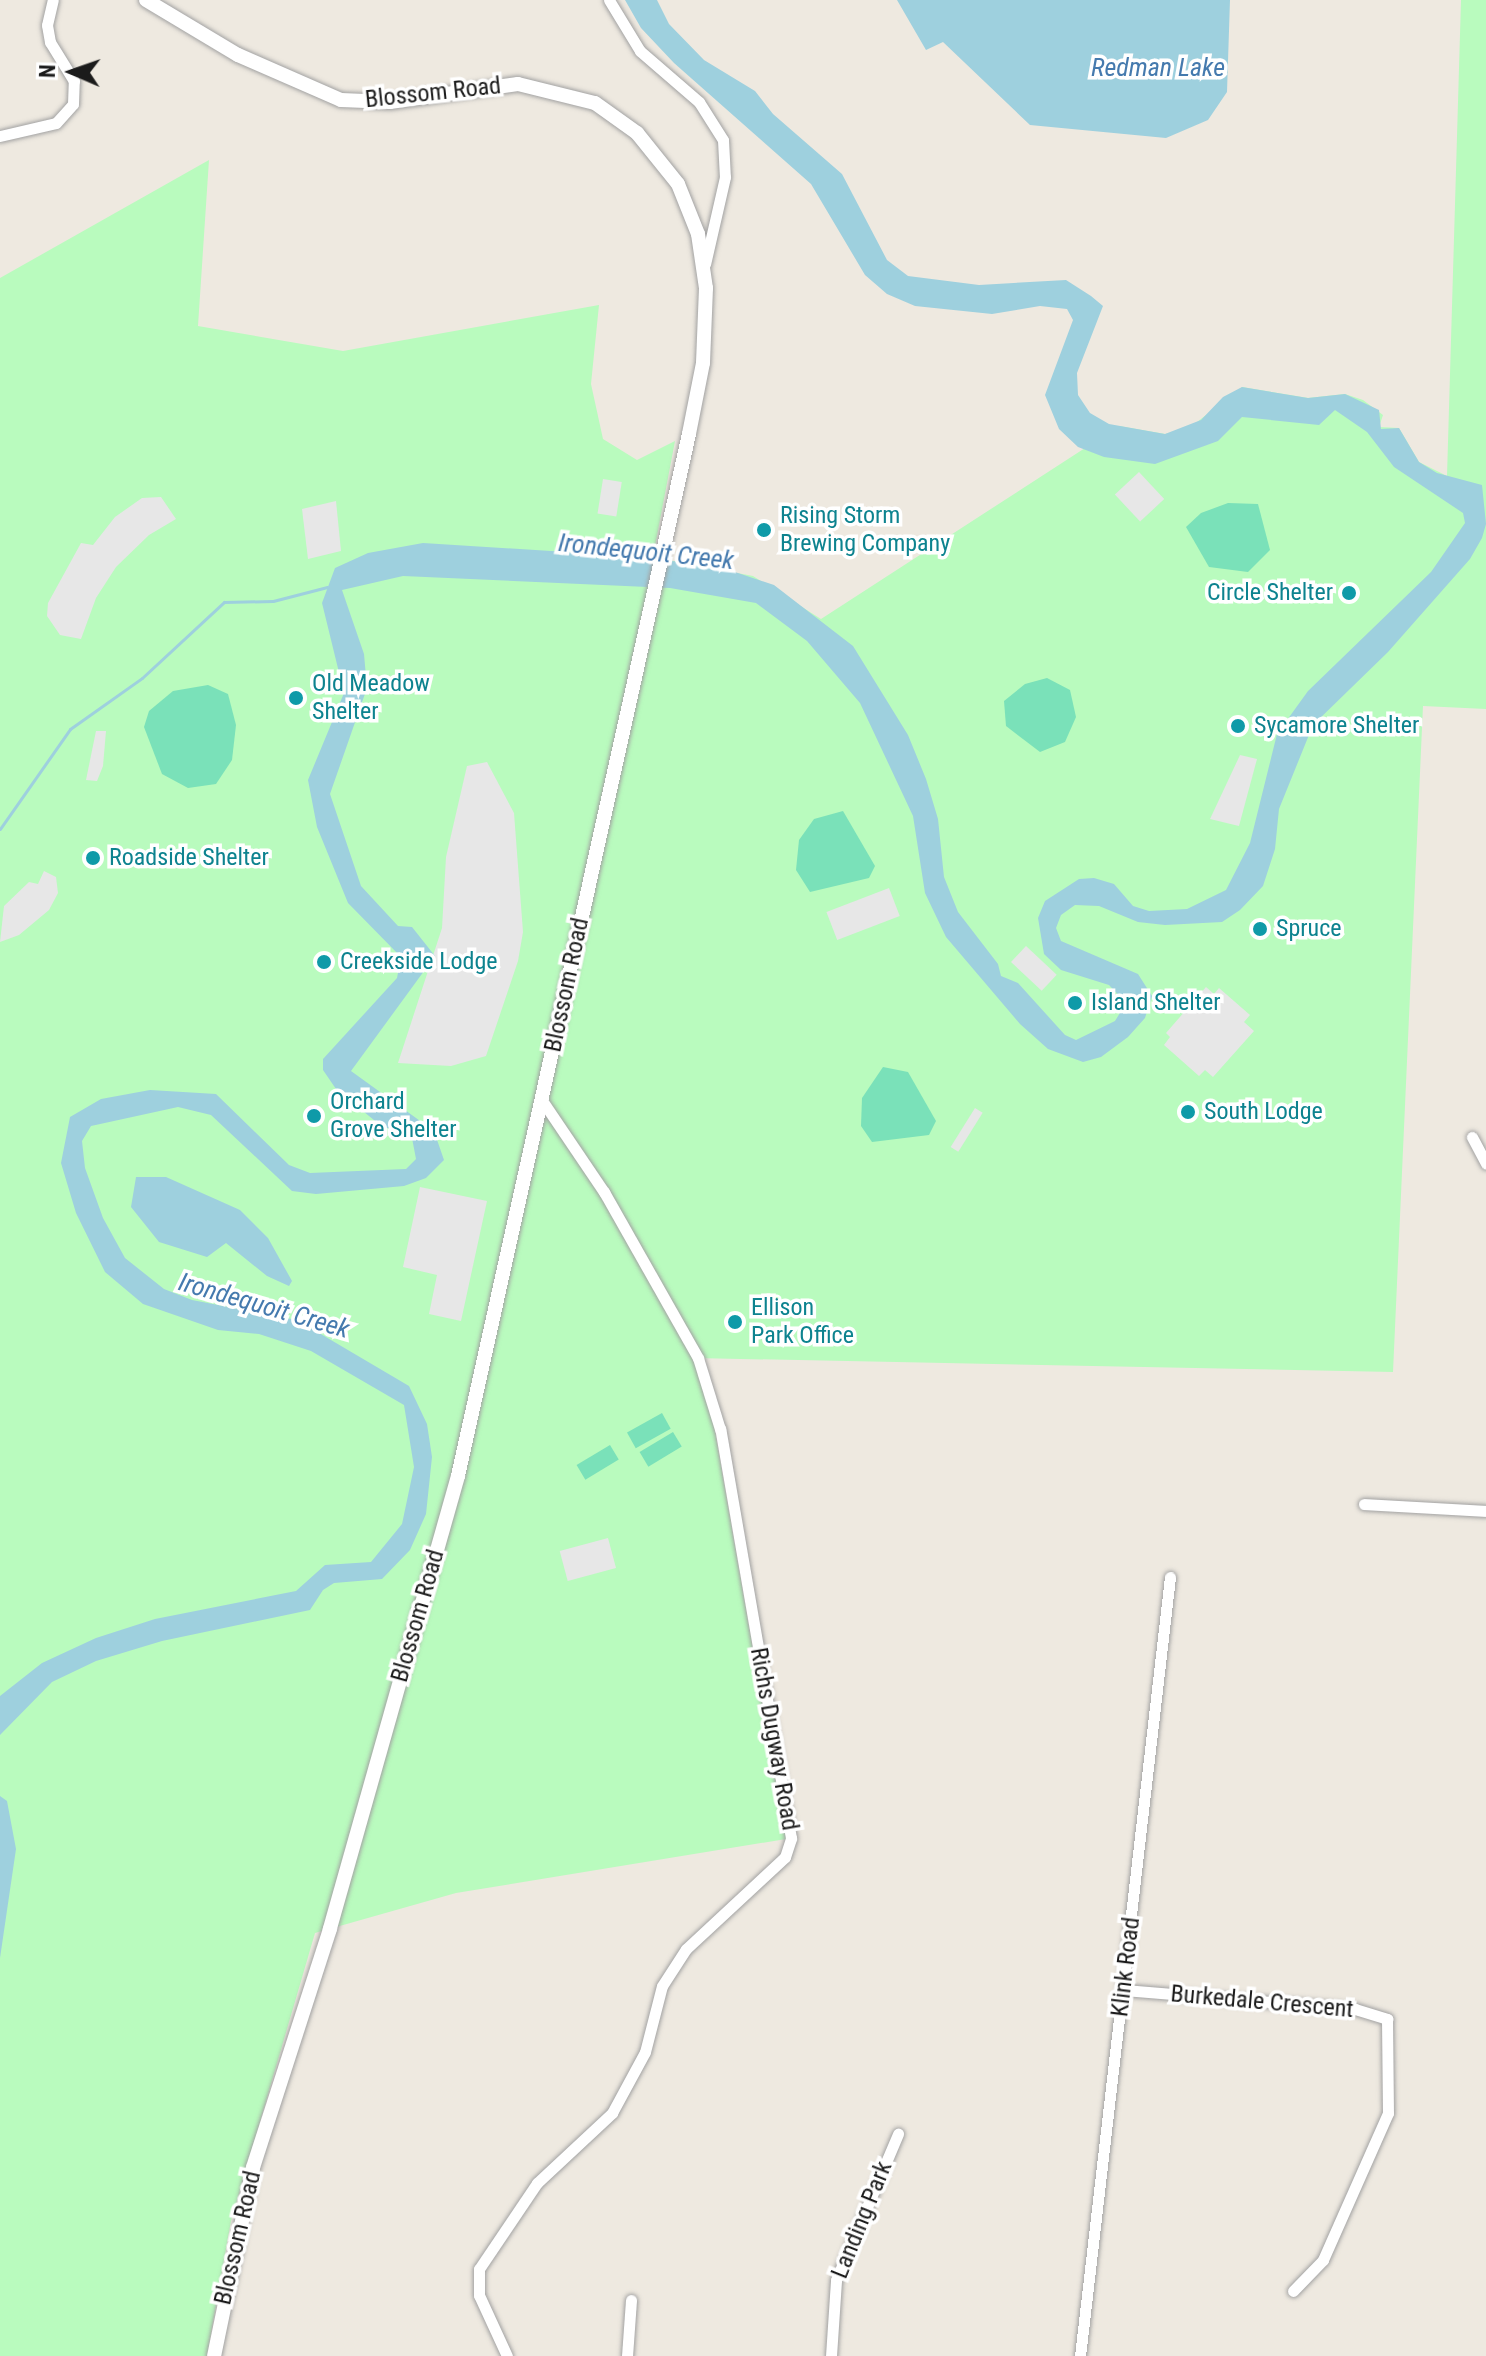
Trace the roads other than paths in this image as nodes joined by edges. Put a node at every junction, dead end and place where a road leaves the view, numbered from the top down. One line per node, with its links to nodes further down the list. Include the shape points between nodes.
1 (53, 0): 4 (street, via 47,25 50,42 74,81 73,104 56,123)
2 (146, 0): 5 (street, Blossom Road, via 238,55 341,100 390,102 518,84 595,103 637,133 672,175)
3 (609, 0): 5 (street, via 640,51 699,102 723,140 725,177)
4 (0, 136)
5 (705, 264): 6 (street, Blossom Road, via 703,363)
6 (541, 1099): 16 (street, Blossom Road, via 458,1476 330,1929 253,2168); 17 (street, Richs Dugway Road, via 604,1192 698,1358 720,1429 791,1846 686,1949 662,1986 645,2052 612,2113 537,2183 479,2269 479,2295)
7 (1472, 1137): 8 (street)
8 (1486, 1163)
9 (1364, 1504): 10 (street)
10 (1486, 1511)
11 (1170, 1577): 12 (street, Klink Road)
12 (1124, 1990): 14 (street, Burkedale Crescent, via 1355,2009 1387,2019 1388,2113 1323,2260); 20 (street, Klink Road)
13 (898, 2134): 19 (street, Landing Park, via 836,2280)
14 (1293, 2291)
15 (631, 2300): 18 (street)
16 (214, 2356)
17 (507, 2356)
18 (627, 2356)
19 (831, 2356)
20 (1080, 2356)

